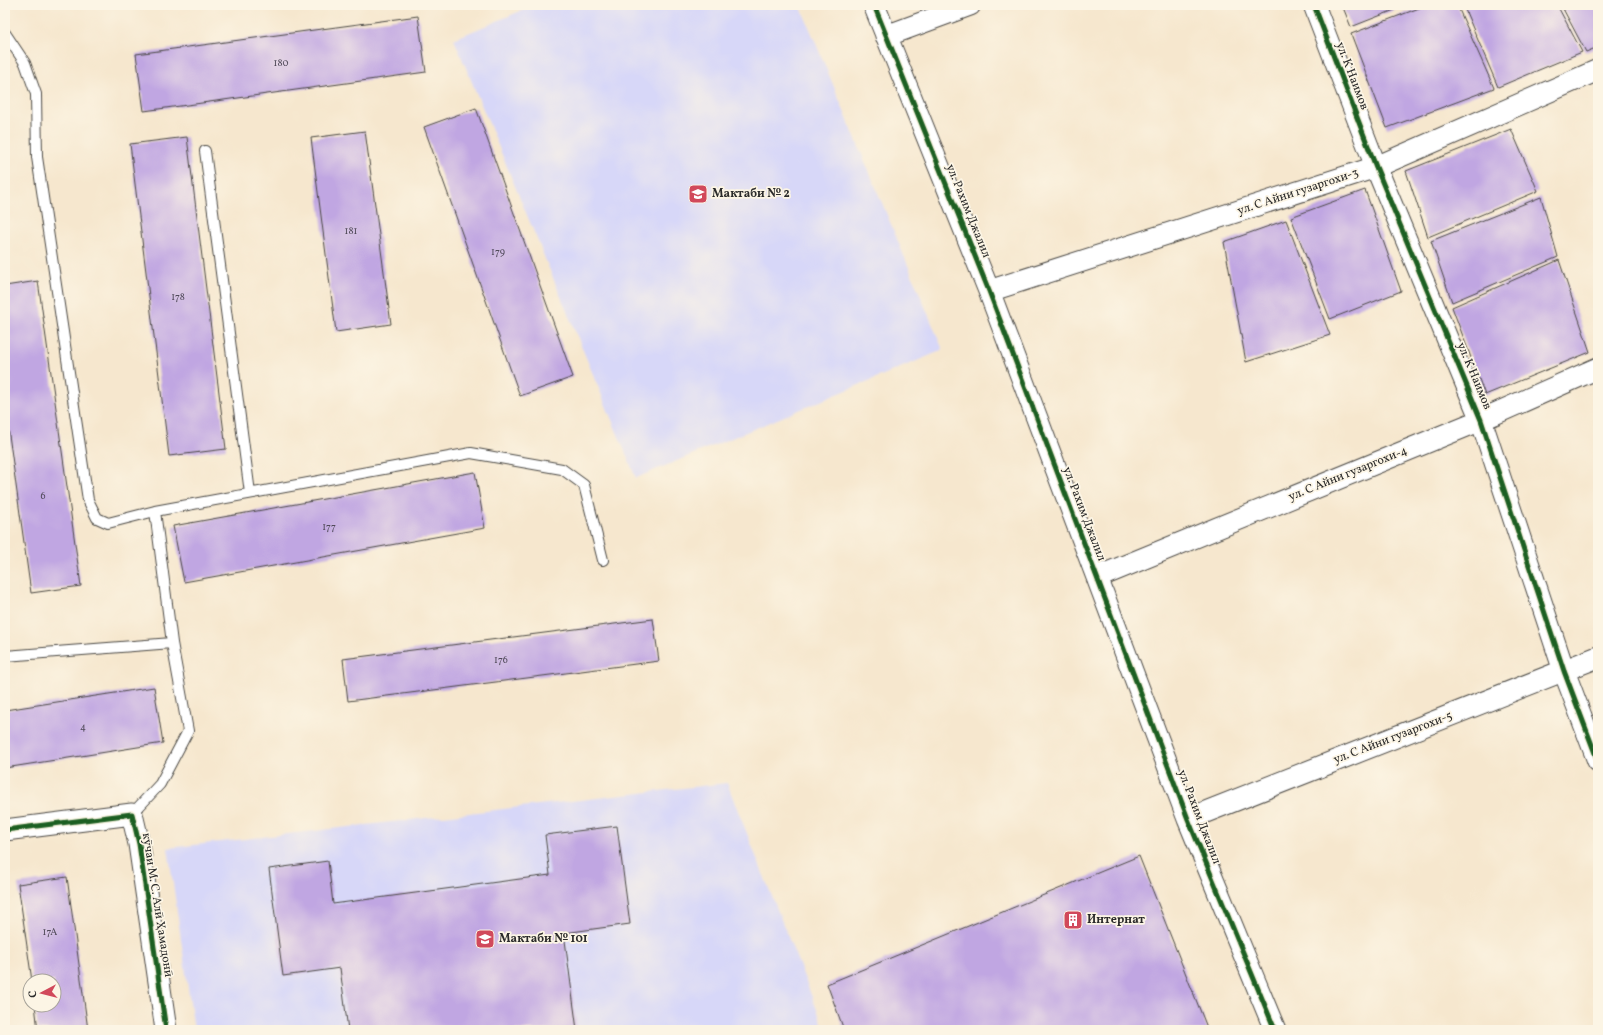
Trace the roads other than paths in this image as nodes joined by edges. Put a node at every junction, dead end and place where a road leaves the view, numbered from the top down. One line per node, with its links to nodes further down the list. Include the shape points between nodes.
1 (874, 5): 5 (street, ул. Рахим Джалил)
2 (970, 5): 5 (street)
3 (1314, 5): 8 (street, ул. К Наимов)
4 (5, 33): 13 (lane, via 25,63 36,94 37,157 88,500 97,518 108,523)
5 (886, 36): 9 (street, ул. Рахим Джалил)
6 (1598, 70): 8 (street, ул. С Айни гузаргохи-3)
7 (205, 151): 12 (lane)
8 (1376, 167): 9 (street, ул. С Айни гузаргохи-3); 11 (street, ул. К Наимов)
9 (988, 290): 15 (street, ул. Рахим Джалил)
10 (1598, 368): 11 (street, ул. С Айни гузаргохи-4)
11 (1481, 420): 15 (street, ул. С Айни гузаргохи-4); 19 (street, ул. К Наимов)
12 (250, 494): 13 (lane); 14 (lane, via 471,453 562,469 584,485)
13 (155, 511): 16 (lane)
14 (603, 560)
15 (1098, 576): 22 (street, ул. Рахим Джалил)
16 (172, 643): 17 (lane); 21 (lane, via 188,731 160,784)
17 (5, 656)
18 (1598, 657): 19 (street, ул. С Айни гузаргохи-5)
19 (1564, 671): 20 (street, ул. К Наимов); 22 (street, ул. С Айни гузаргохи-5)
20 (1598, 761)
21 (132, 814): 23 (street); 24 (street, кӯчаи М. С. Алӣ Ҳамадонӣ, via 139,844)
22 (1188, 819): 25 (street, ул. Рахим Джалил)
23 (5, 830)
24 (166, 1030)
25 (1275, 1030)

